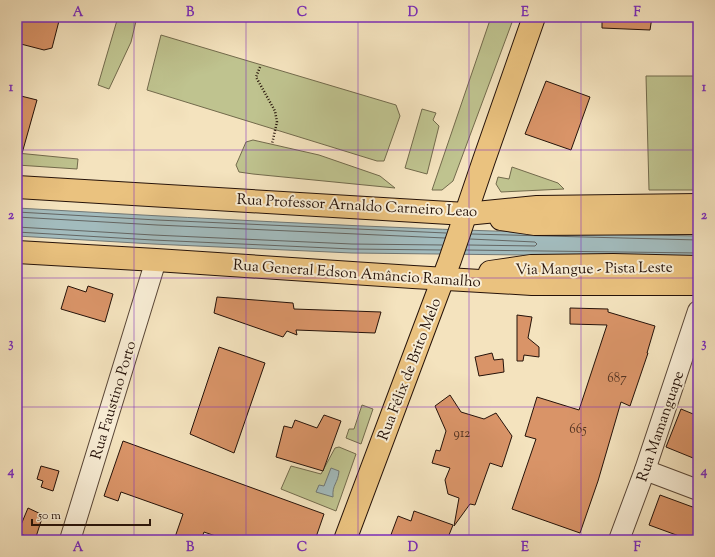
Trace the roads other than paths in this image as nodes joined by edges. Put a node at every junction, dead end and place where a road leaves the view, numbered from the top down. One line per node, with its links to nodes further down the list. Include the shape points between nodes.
1 (534, 17): 4 (main road, Rua Félix de Brito Melo)
2 (17, 187): 4 (main road, Rua Professor Arnaldo Carneiro Leao, via 217,198)
3 (698, 205): 4 (main road, Rua Professor Arnaldo Carneiro Leao, via 537,207)
4 (465, 218): 5 (main road, via 535,224); 9 (main road, Rua Félix de Brito Melo)
5 (698, 223)
6 (17, 252): 7 (main road, Rua General Edson Amâncio Ramalho)
7 (156, 260): 9 (main road, Rua General Edson Amâncio Ramalho); 14 (street, Rua Faustino Porto)
8 (698, 267): 9 (main road, Via Mangue - Pista Leste, via 614,265)
9 (447, 270): 10 (main road, Rua General Edson Amâncio Ramalho, via 532,284); 15 (main road, Rua Félix de Brito Melo)
10 (698, 284)
11 (698, 311): 12 (street, Rua Mamanguape)
12 (645, 470): 13 (street); 16 (street, Rua Mamanguape)
13 (698, 490)
14 (70, 540)
15 (345, 540)
16 (619, 540)

